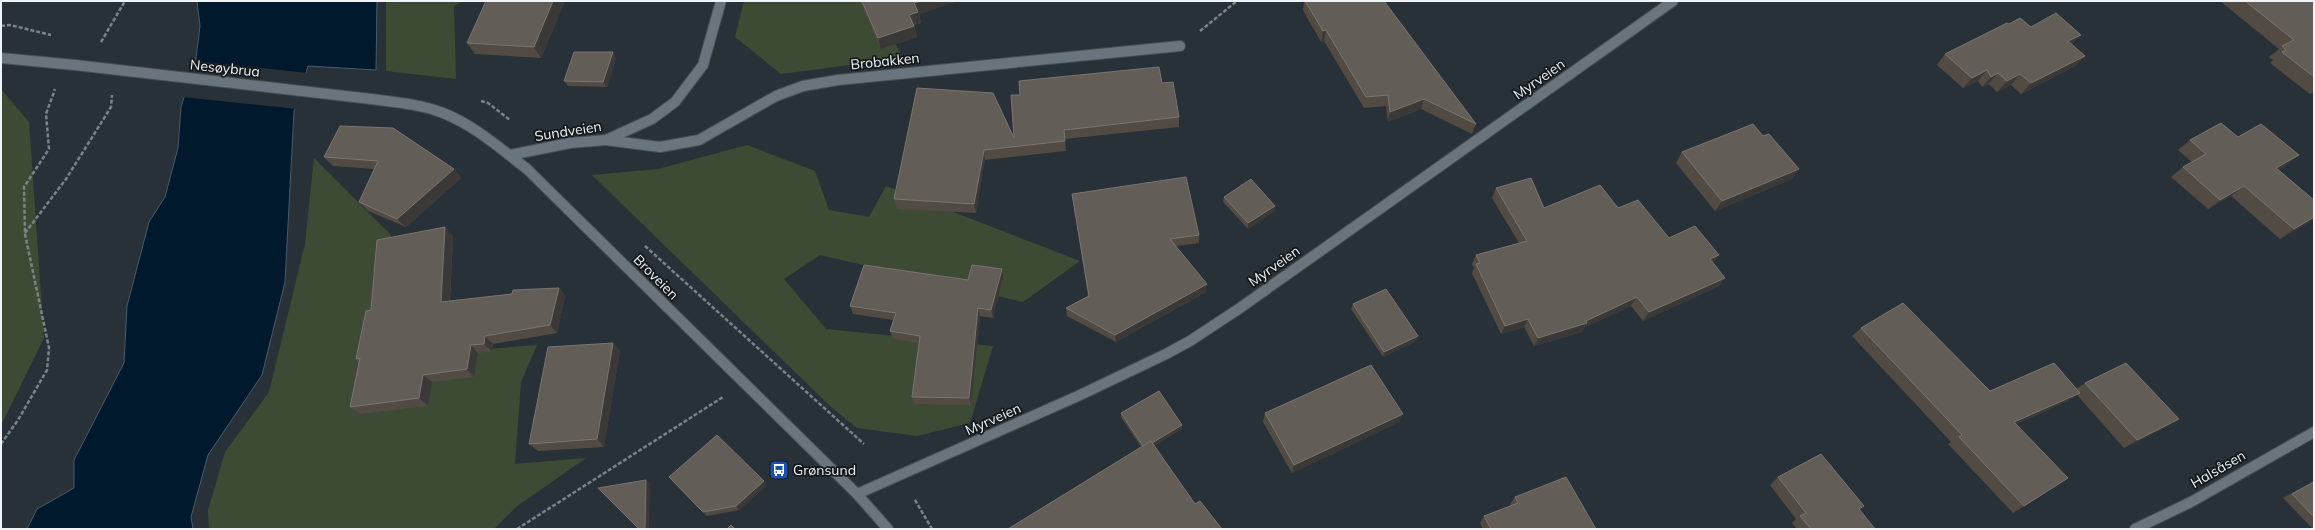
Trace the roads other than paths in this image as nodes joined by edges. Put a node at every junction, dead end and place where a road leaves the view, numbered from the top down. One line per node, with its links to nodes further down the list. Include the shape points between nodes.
1 (721, 1): 6 (street, Sundveien, via 703,65 675,102 652,119)
2 (1674, 1): 9 (street, Myrveien, via 1190,340 1078,396)
3 (1180, 46): 6 (street, Brobakken, via 810,84 776,96 699,140 660,146)
4 (1, 58): 5 (street, Nesøybrua, bridge)
5 (371, 99): 7 (street, Broveien, via 415,106 451,117)
6 (606, 140): 7 (street, Sundveien, via 570,143)
7 (510, 155): 9 (street, Broveien, via 565,206)
8 (2314, 432): 11 (street, Halsåsen, via 2191,502)
9 (856, 494): 10 (street, Broveien)
10 (888, 529)
11 (2135, 529)

